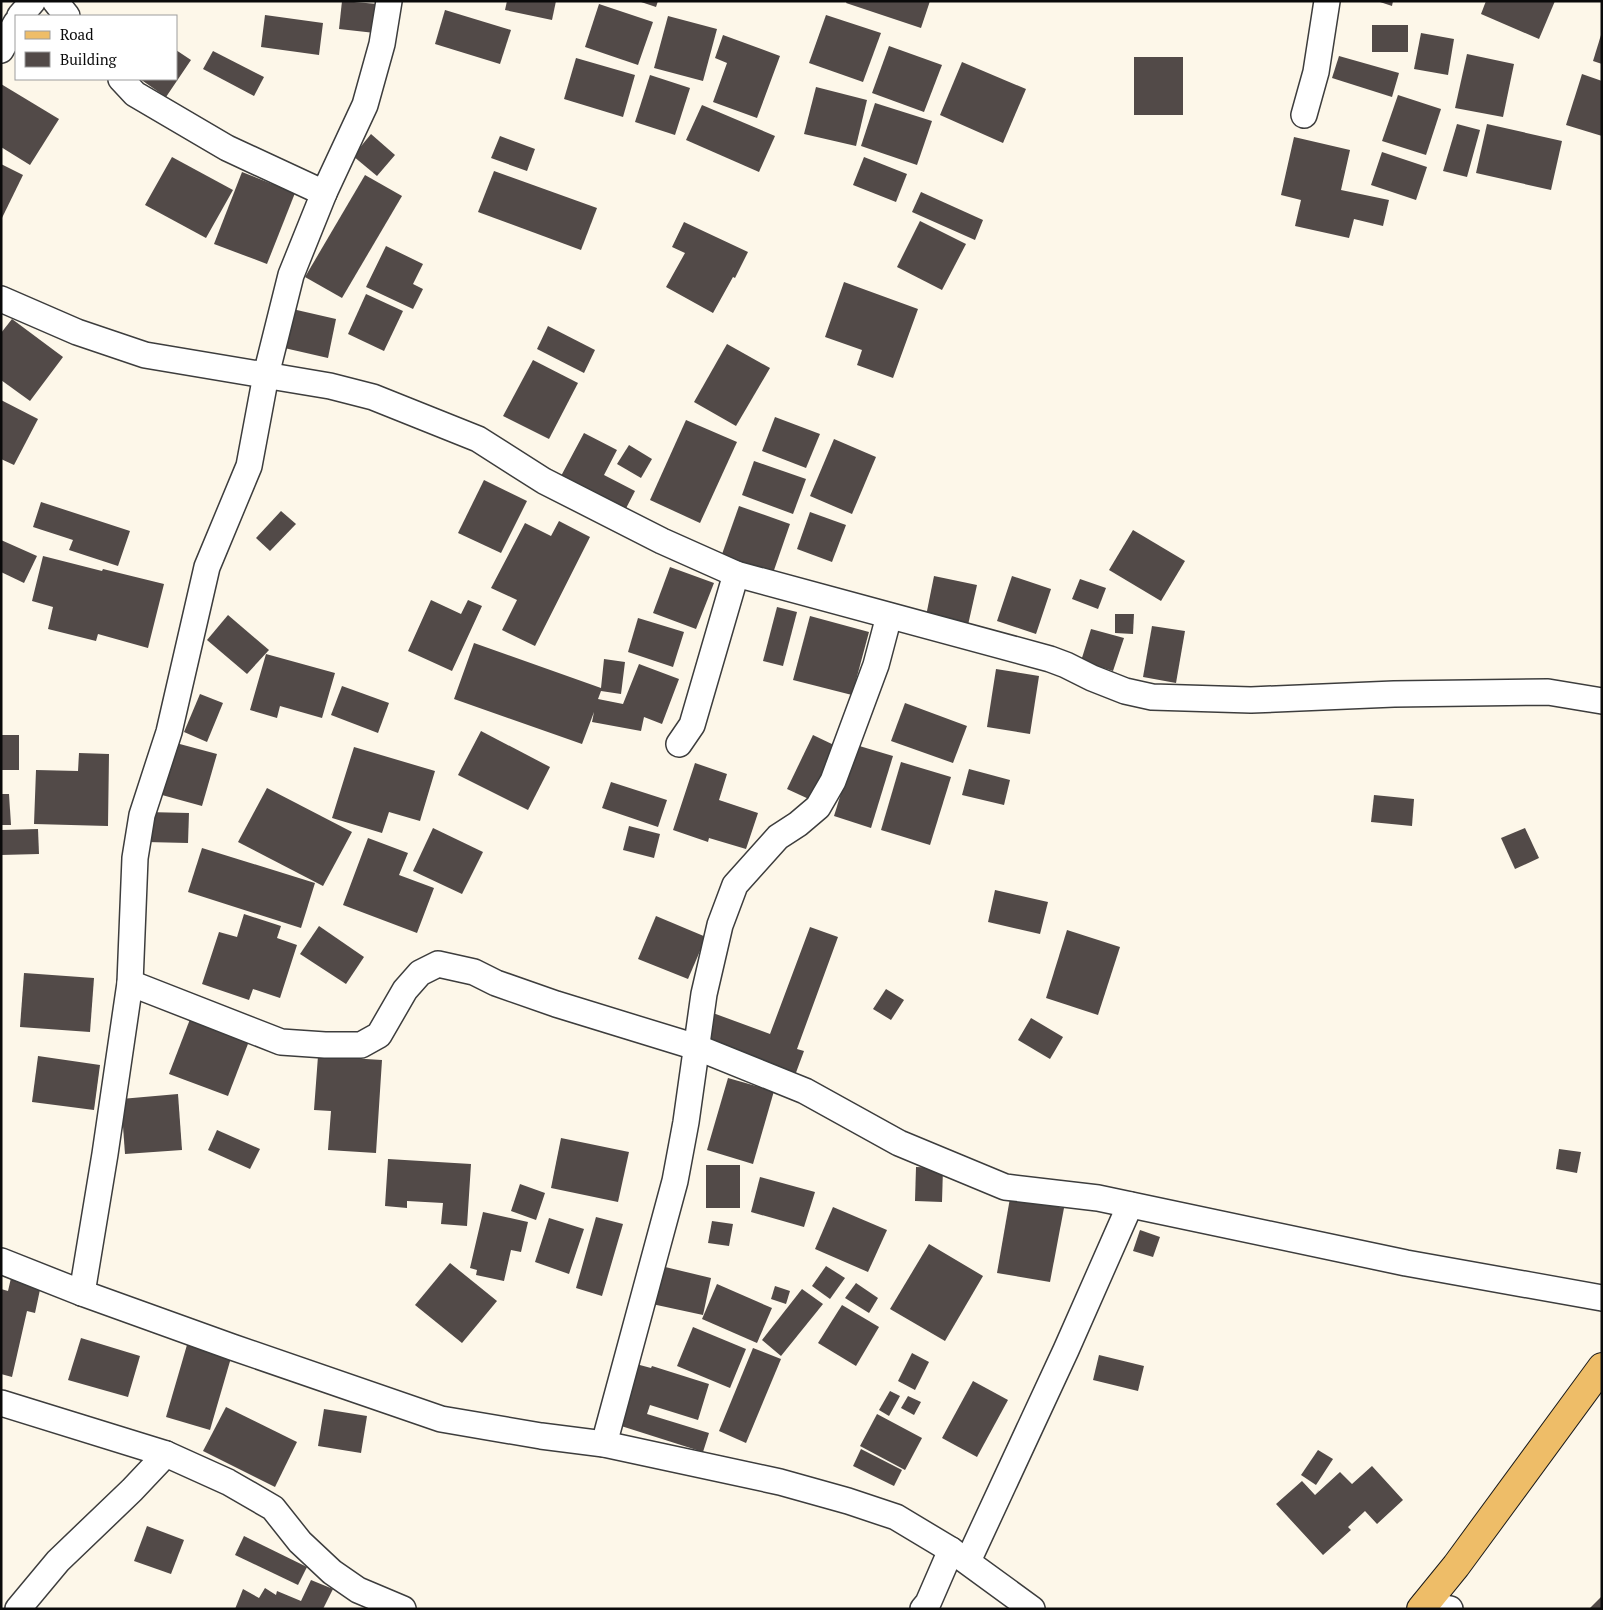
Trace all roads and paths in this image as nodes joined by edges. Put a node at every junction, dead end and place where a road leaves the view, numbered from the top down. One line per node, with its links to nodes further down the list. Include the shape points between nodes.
1 (33, 1): 5 (street)
2 (55, 1): 6 (street)
3 (389, 1): 11 (street, via 382,44 365,105)
4 (1328, 1): 10 (street, via 1316,72)
5 (21, 15)
6 (66, 15)
7 (15, 25): 8 (street)
8 (1, 50)
9 (122, 80): 11 (street, via 135,94 226,148)
10 (1304, 115)
11 (324, 193): 13 (street, via 291,275)
12 (1, 299): 13 (street, via 76,332 145,355)
13 (266, 375): 14 (street, via 374,397 478,439 544,481 662,541); 18 (street, via 249,466 207,567 169,732 142,815 136,858)
14 (736, 574): 15 (street); 17 (street, via 692,725)
15 (889, 616): 16 (street, via 1050,659 1125,691 1152,697 1251,700 1433,692 1548,692); 19 (street, via 876,665 833,781 818,807 778,837 735,885 720,924)
16 (1602, 701)
17 (679, 744)
18 (130, 982): 19 (street, via 281,1042 360,1045 379,1035 405,990 420,973 438,964 474,972 556,1004); 22 (street)
19 (696, 1047): 20 (street, via 805,1091 899,1142 1005,1186); 26 (street, via 675,1181)
20 (1130, 1205): 23 (street, via 1406,1263); 28 (street, via 1066,1350)
21 (1, 1261): 22 (street)
22 (82, 1293): 26 (street, via 441,1419)
23 (1602, 1298)
24 (1602, 1367): 29 (main road, via 1456,1566)
25 (1, 1403): 27 (street)
26 (604, 1444): 28 (street, via 780,1482 848,1501 896,1517)
27 (166, 1454): 30 (street, via 58,1561); 31 (street, via 228,1482 273,1508 300,1542 332,1572 358,1590)
28 (960, 1555): 32 (street); 33 (street)
29 (1432, 1607)
30 (18, 1609)
31 (404, 1609)
32 (924, 1609)
33 (1032, 1609)

